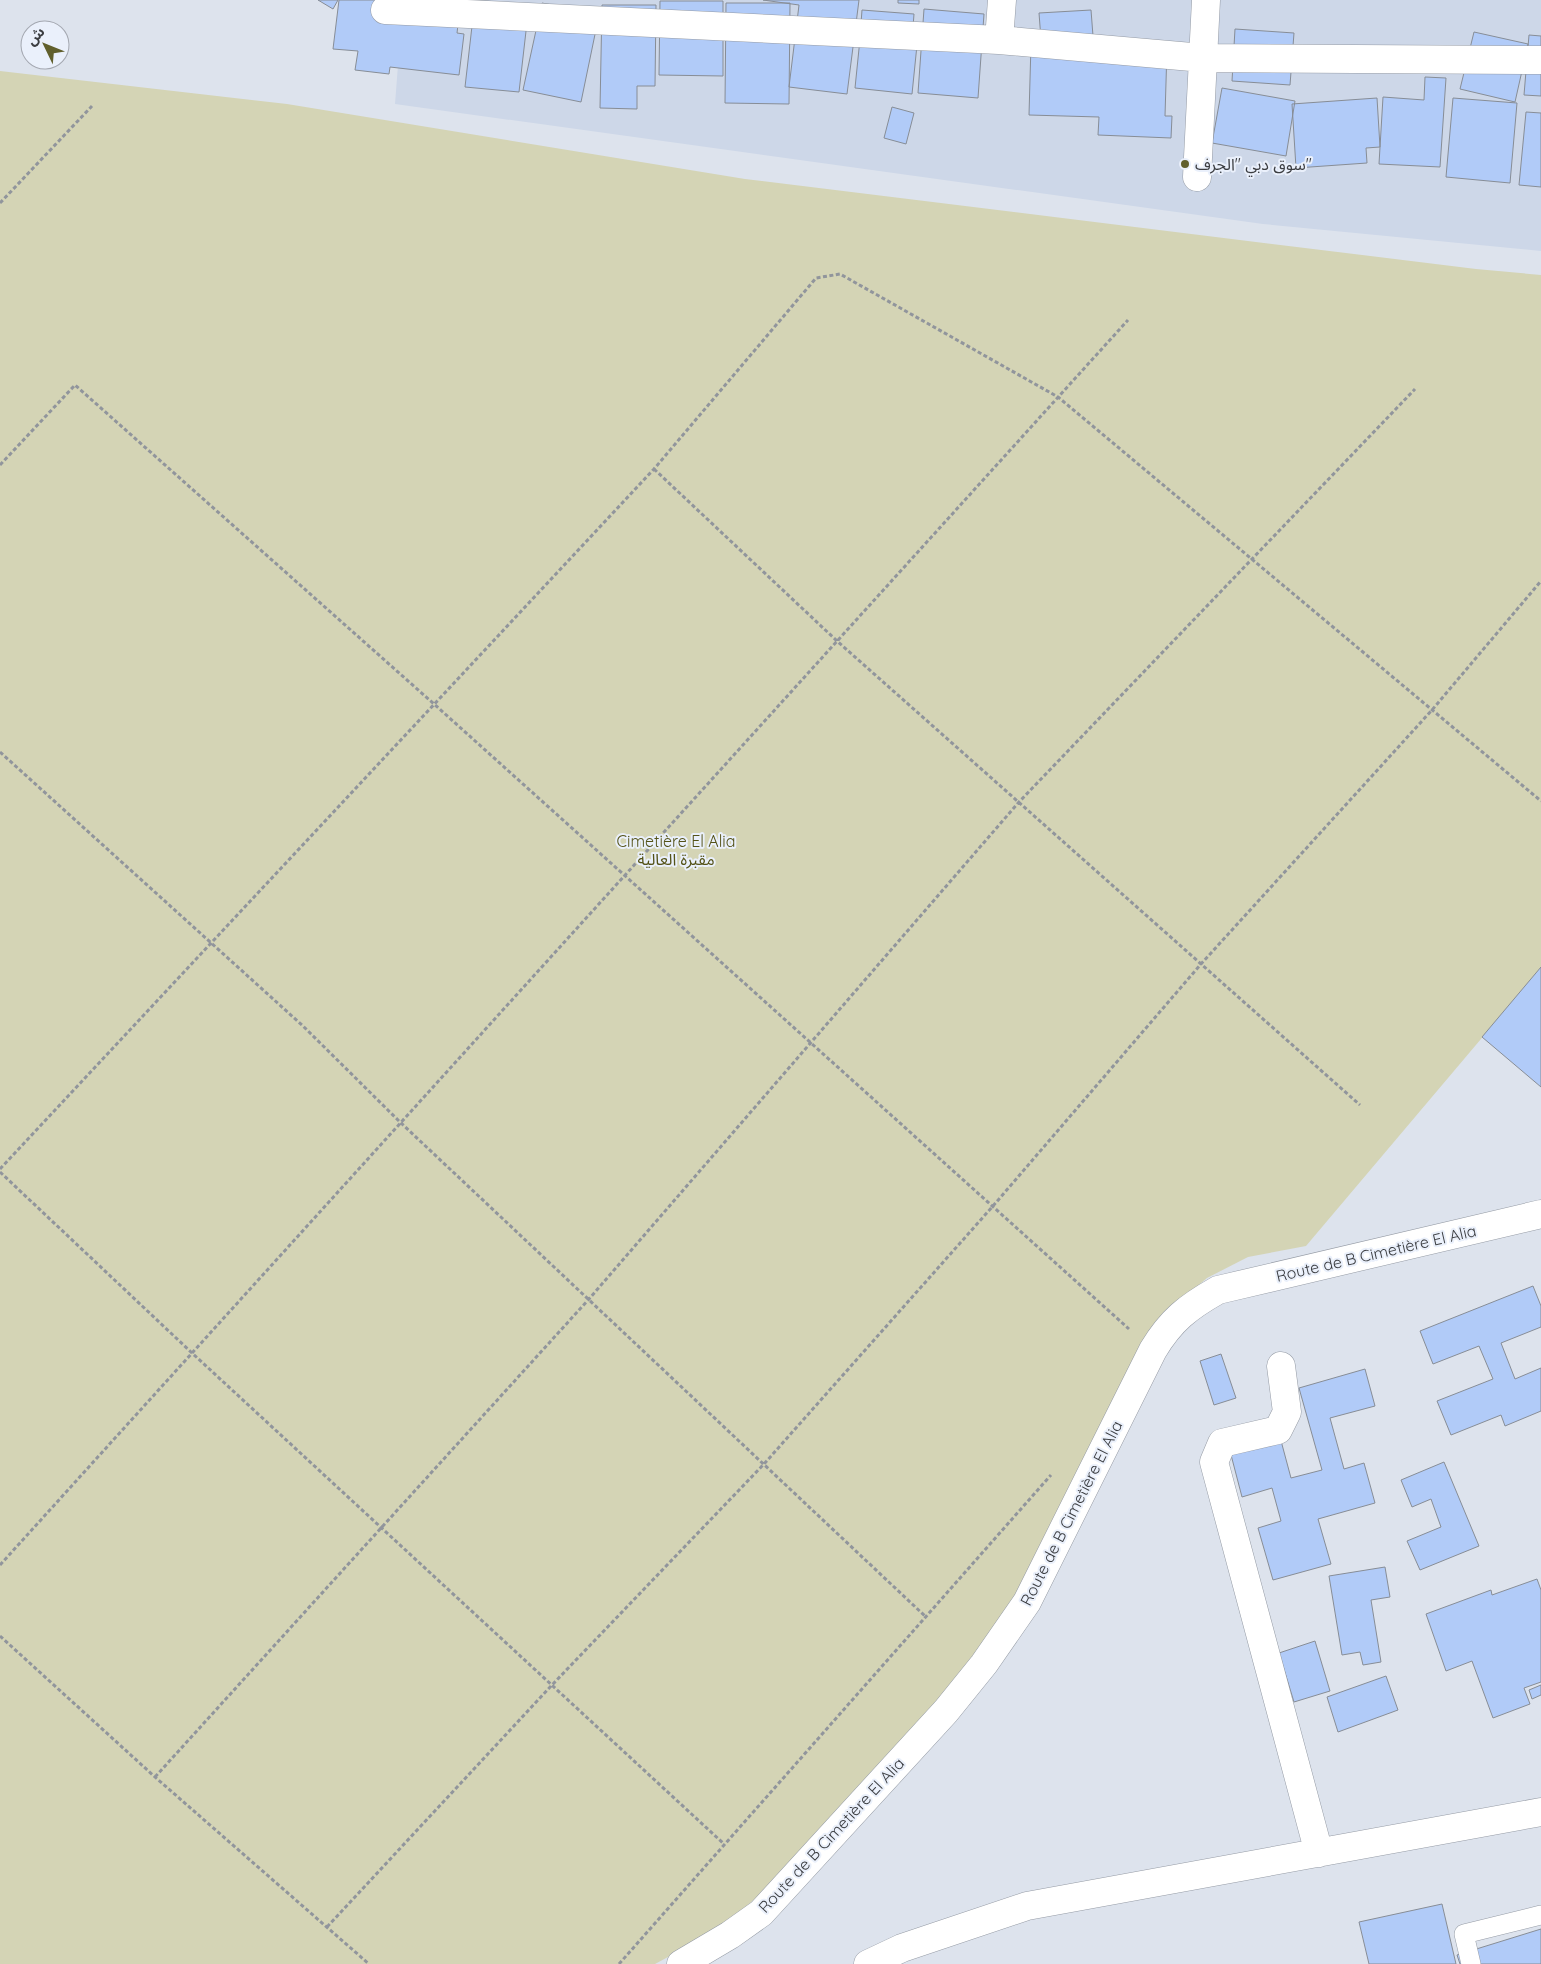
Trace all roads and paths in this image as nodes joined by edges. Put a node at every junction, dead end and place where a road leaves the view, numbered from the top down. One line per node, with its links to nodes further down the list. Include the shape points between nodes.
1 (1002, 0): 4 (street)
2 (1206, 0): 5 (street)
3 (388, 4): 4 (street)
4 (1000, 40): 5 (street)
5 (1203, 58): 6 (street); 8 (street)
6 (1541, 60)
7 (92, 106): 9 (path)
8 (1197, 177)
9 (0, 203)
10 (1128, 320): 12 (path)
11 (1415, 389): 15 (path)
12 (1058, 397): 14 (path, via 840,274 816,278); 15 (path); 17 (path)
13 (0, 465): 18 (path, via 75,385)
14 (654, 469): 17 (path); 18 (path)
15 (1252, 559): 19 (path); 22 (path)
16 (1541, 581): 19 (path)
17 (837, 641): 22 (path); 23 (path)
18 (434, 704): 23 (path); 24 (path)
19 (1432, 710): 21 (path); 25 (path)
20 (0, 752): 24 (path)
21 (1541, 801)
22 (1019, 802): 25 (path); 26 (path)
23 (625, 876): 26 (path); 28 (path)
24 (212, 943): 28 (path); 29 (path)
25 (1201, 964): 27 (path); 30 (path)
26 (810, 1042): 30 (path); 32 (path)
27 (1360, 1105)
28 (401, 1122): 32 (path); 34 (path)
29 (0, 1170): 34 (path)
30 (993, 1206): 33 (path); 36 (path)
31 (1541, 1214): 33 (street, Route de B Cimetière El Alia, via 1218,1290 1180,1314)
32 (589, 1300): 36 (path); 38 (path)
33 (1153, 1350): 51 (street, Route de B Cimetière El Alia, via 1027,1602 984,1664 946,1711 760,1913)
34 (192, 1353): 38 (path); 39 (path)
35 (1281, 1366): 46 (street, via 1287,1412 1278,1430 1222,1443 1214,1462)
36 (764, 1464): 40 (path); 42 (path)
37 (1052, 1475): 40 (path)
38 (382, 1528): 42 (path); 43 (path)
39 (0, 1565)
40 (926, 1617): 45 (path)
41 (0, 1636): 43 (path)
42 (552, 1685): 45 (path); 48 (path)
43 (155, 1777): 48 (path)
44 (1541, 1812): 46 (street)
45 (724, 1844): 50 (path)
46 (1319, 1853): 52 (street, via 1027,1906 902,1948)
47 (1541, 1915): 53 (lane, via 1464,1934)
48 (327, 1927): 49 (path)
49 (369, 1964)
50 (618, 1964)
51 (681, 1964)
52 (868, 1964)
53 (1471, 1964)

